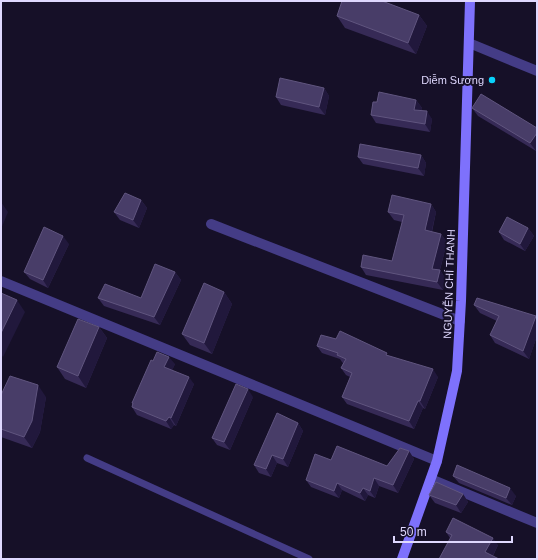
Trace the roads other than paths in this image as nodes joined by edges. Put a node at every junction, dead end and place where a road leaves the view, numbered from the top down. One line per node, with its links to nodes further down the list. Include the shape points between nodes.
1 (470, 1): 2 (main road, NGUYỄN CHÍ THANH)
2 (469, 44): 3 (street); 6 (main road, NGUYỄN CHÍ THANH)
3 (537, 71)
4 (211, 224): 6 (street)
5 (1, 281): 8 (street)
6 (460, 320): 8 (main road, NGUYỄN CHÍ THANH, via 457,371)
7 (87, 458): 11 (lane)
8 (437, 461): 9 (main road, NGUYỄN CHÍ THANH)
9 (431, 479): 10 (street); 12 (main road, NGUYỄN CHÍ THANH)
10 (537, 523)
11 (309, 559)
12 (402, 559)

